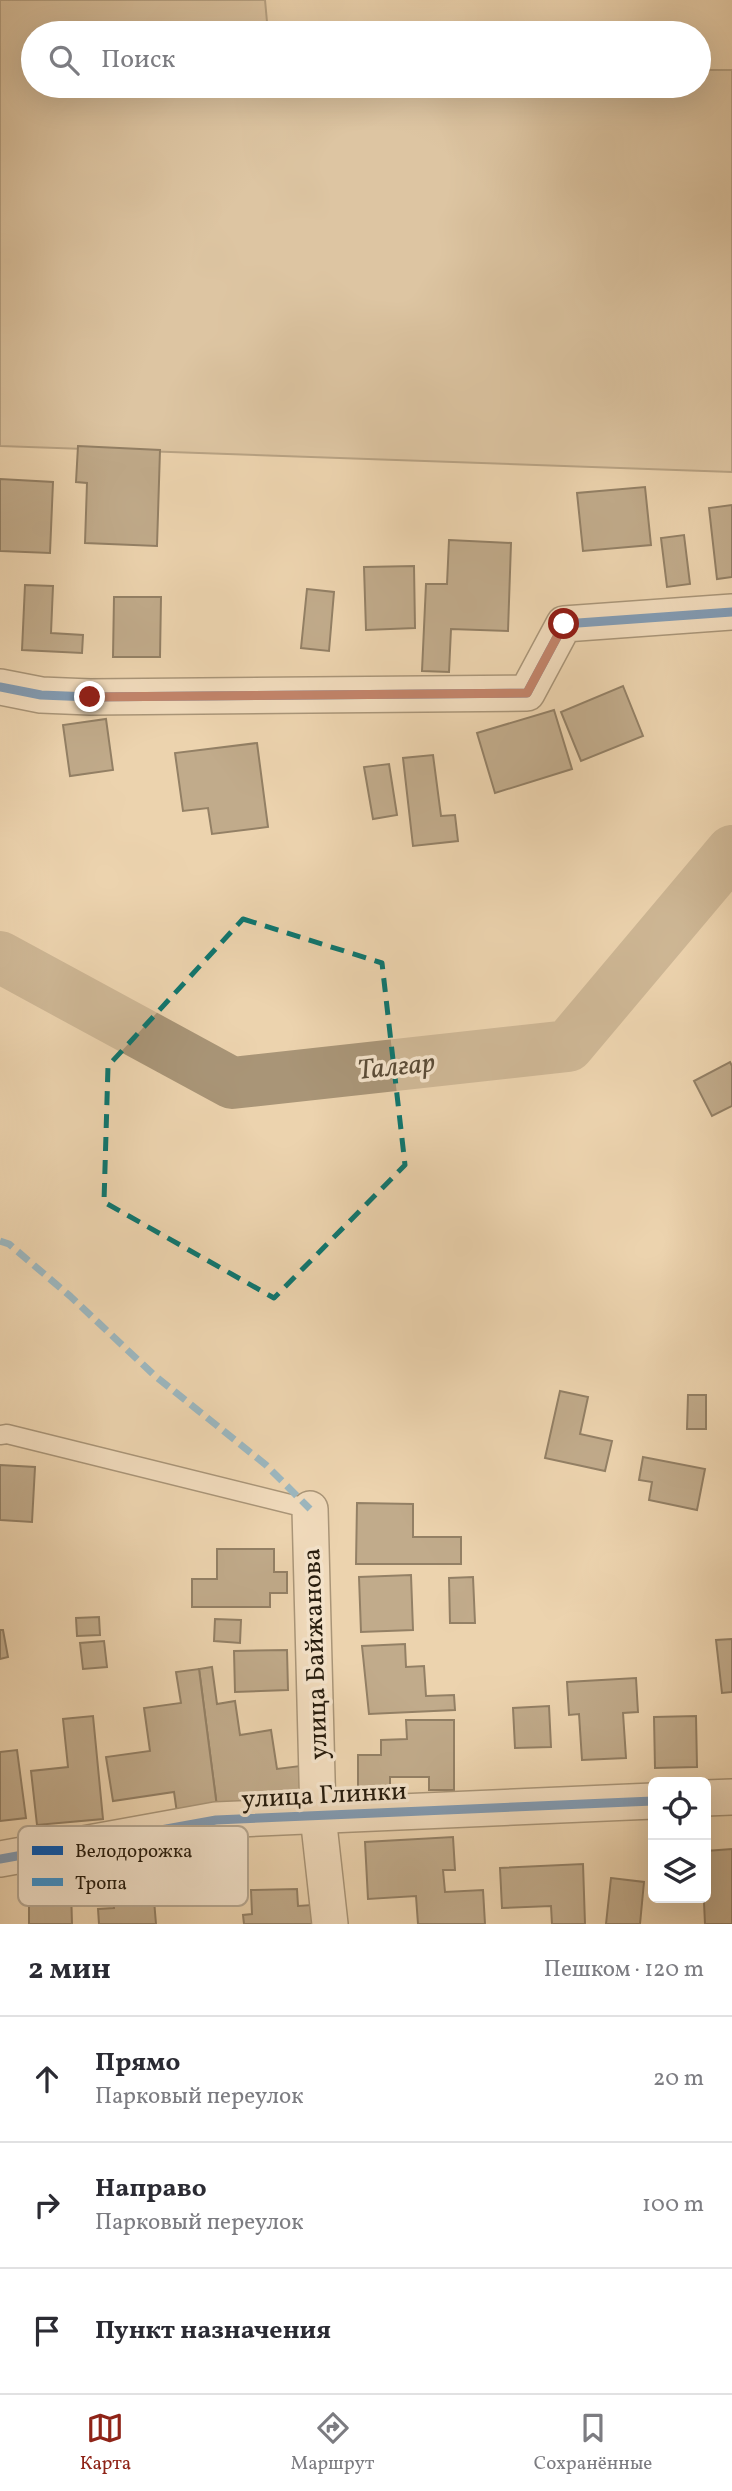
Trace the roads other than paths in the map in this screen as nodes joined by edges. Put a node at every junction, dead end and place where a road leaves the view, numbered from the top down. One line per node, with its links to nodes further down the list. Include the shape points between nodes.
1 (732, 612): 2 (street, via 564,624 527,693 90,697)
2 (0, 687)
3 (0, 1435): 4 (lane)
4 (310, 1509): 8 (street, улица Байжанова)
5 (732, 1797): 6 (street)
6 (711, 1798)
7 (648, 1801): 8 (street, улица Глинки)
8 (318, 1816): 9 (street, улица Глинки, via 216,1820); 12 (street, улица Байжанова)
9 (183, 1826)
10 (18, 1856): 11 (street, улица Глинки)
11 (0, 1859)
12 (330, 1924)

